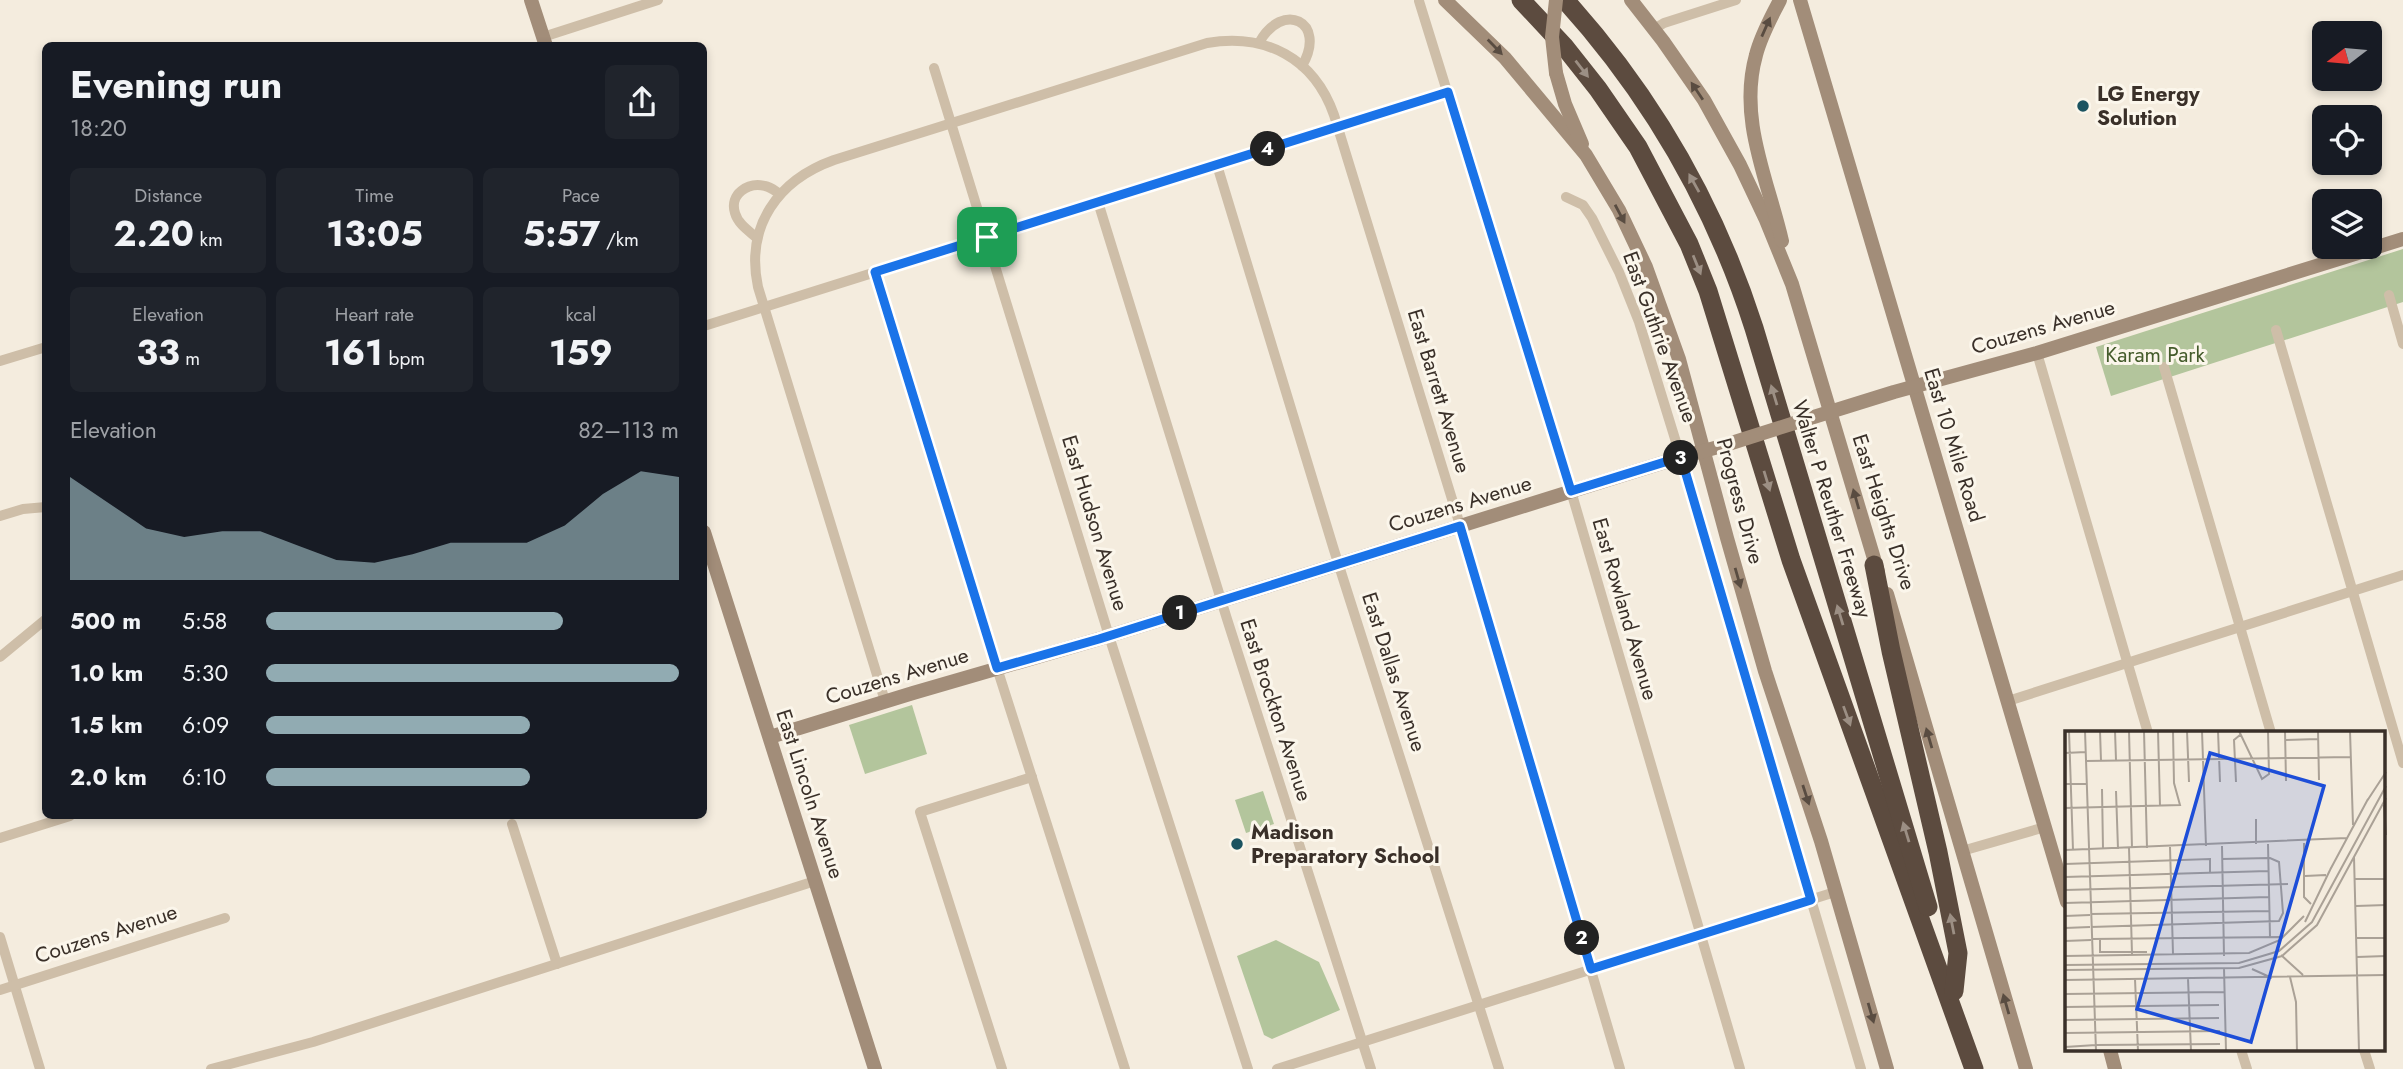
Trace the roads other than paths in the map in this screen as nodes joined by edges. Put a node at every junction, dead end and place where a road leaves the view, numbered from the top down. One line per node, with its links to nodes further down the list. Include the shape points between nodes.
1 (531, 0): 13 (main road)
2 (657, 0): 13 (street)
3 (1446, 0): 20 (main road, Progress Drive, one-way to 20, via 1506,58)
4 (1521, 0): 101 (highway, one-way to 101, via 1564,46 1625,128 1689,244 1708,291 1791,560)
5 (1556, 0): 20 (main road, bridge, via 1552,37 1556,74)
6 (1565, 0): 82 (highway, Walter P Reuther Freeway, one-way to 6, via 1732,265 1699,192 1655,115)
7 (1631, 0): 12 (main road, East Heights Drive)
8 (1736, 0): 12 (street)
9 (1780, 0): 29 (main road, one-way to 9, via 1750,119 1756,54)
10 (1800, 0): 39 (main road, East 10 Mile Road)
11 (1419, 1): 17 (street, East Rowland Avenue)
12 (1654, 29): 29 (main road, East Heights Drive, one-way to 12, via 1726,138)
13 (544, 41)
14 (1259, 43): 15 (street, East Barrett Avenue); 15 (street, via 1276,21 1296,18 1306,25 1311,38); 18 (street, via 1207,43)
15 (1301, 66): 19 (street, East Barrett Avenue, via 1324,91)
16 (934, 68): 18 (street, East Hudson Avenue)
17 (1448, 92): 19 (street); 43 (street, East Rowland Avenue)
18 (951, 123): 22 (street, via 822,164); 25 (street, East Hudson Avenue)
19 (1338, 127): 21 (street); 46 (street, East Barrett Avenue)
20 (1587, 155): 41 (main road, Progress Drive, one-way to 41, via 1646,267 1676,349)
21 (1217, 165): 24 (street); 48 (street, East Dallas Avenue)
22 (780, 194): 26 (street); 26 (street, via 756,185 744,188 735,199 734,213)
23 (1566, 197): 42 (street, East Guthrie Avenue, via 1587,210 1619,271)
24 (1098, 202): 25 (street); 52 (street, East Brockton Avenue)
25 (987, 237): 28 (street); 55 (street, East Hudson Avenue)
26 (757, 238): 31 (street, via 755,270)
27 (2403, 239): 36 (main road, Couzens Avenue)
28 (875, 272): 31 (street); 58 (street)
29 (1792, 284): 40 (main road, East Heights Drive)
30 (2389, 295): 34 (street)
31 (764, 307): 32 (street); 59 (street)
32 (707, 325)
33 (2276, 330): 51 (street)
34 (2403, 344)
35 (42, 348): 37 (street)
36 (2037, 353): 39 (main road, Couzens Avenue); 57 (street)
37 (0, 361)
38 (2164, 367): 54 (street)
39 (1915, 386): 40 (main road, Couzens Avenue); 60 (main road, East 10 Mile Road)
40 (1830, 412): 41 (main road, Couzens Avenue, bridge); 49 (main road, East Heights Drive, one-way to 40)
41 (1703, 450): 42 (main road, Couzens Avenue); 72 (main road, Progress Drive, one-way to 72)
42 (1681, 457): 43 (main road, Couzens Avenue); 74 (street, East Guthrie Avenue)
43 (1571, 491): 46 (main road, Couzens Avenue); 76 (street, East Rowland Avenue)
44 (42, 507): 45 (street)
45 (0, 516)
46 (1460, 526): 48 (main road, Couzens Avenue); 79 (street, East Barrett Avenue)
47 (707, 541): 63 (main road, East Lincoln Avenue)
48 (1339, 564): 52 (main road, Couzens Avenue); 83 (street, East Dallas Avenue)
49 (1874, 565): 70 (main road, East Heights Drive, one-way to 49, via 1891,604); 82 (highway, one-way to 49, via 1958,953)
50 (2403, 575): 51 (street)
51 (2353, 591): 54 (street); 64 (street)
52 (1221, 601): 55 (main road, Couzens Avenue); 84 (street, East Brockton Avenue)
53 (42, 622): 56 (street)
54 (2240, 627): 57 (street); 62 (street)
55 (1109, 636): 58 (main road, Couzens Avenue); 93 (street, East Hudson Avenue)
56 (0, 657)
57 (2127, 663): 60 (street); 61 (street)
58 (997, 668): 59 (main road, Couzens Avenue); 65 (street)
59 (885, 701): 63 (main road, Couzens Avenue)
60 (2008, 701): 68 (main road, East 10 Mile Road)
61 (2147, 731)
62 (2270, 731)
63 (770, 737): 71 (main road, East Lincoln Avenue)
64 (2403, 763)
65 (1032, 777): 91 (street, via 920,813); 92 (street)
66 (60, 819): 69 (street)
67 (512, 824): 78 (street)
68 (2045, 827): 70 (street); 73 (main road, East 10 Mile Road)
69 (0, 838)
70 (1962, 851): 102 (main road, East Heights Drive, one-way to 70)
71 (815, 881): 78 (street); 90 (main road, East Lincoln Avenue)
72 (1835, 892): 74 (street); 100 (main road, Progress Drive, one-way to 100)
73 (2065, 895)
74 (1811, 900): 76 (street); 99 (street, East Guthrie Avenue)
75 (225, 918): 80 (street, Couzens Avenue)
76 (1701, 934): 79 (street); 98 (street, East Rowland Avenue)
77 (0, 937): 80 (street)
78 (557, 964): 89 (street, via 313,1042)
79 (1591, 969): 83 (street); 97 (street, East Barrett Avenue)
80 (13, 986): 81 (street, Couzens Avenue); 88 (street)
81 (0, 990)
82 (1954, 991): 101 (highway, Walter P Reuther Freeway)
83 (1479, 1005): 84 (street); 96 (street, East Dallas Avenue)
84 (1362, 1042): 94 (street); 95 (street, East Brockton Avenue)
85 (2111, 1052): 103 (main road)
86 (2242, 1052): 104 (street)
87 (2365, 1052): 105 (street)
88 (40, 1069)
89 (211, 1069)
90 (876, 1069)
91 (1002, 1069)
92 (1125, 1069)
93 (1248, 1069)
94 (1277, 1069)
95 (1371, 1069)
96 (1499, 1069)
97 (1620, 1069)
98 (1740, 1069)
99 (1861, 1069)
100 (1888, 1069)
101 (1975, 1069)
102 (2026, 1069)
103 (2115, 1069)
104 (2247, 1069)
105 (2370, 1069)

